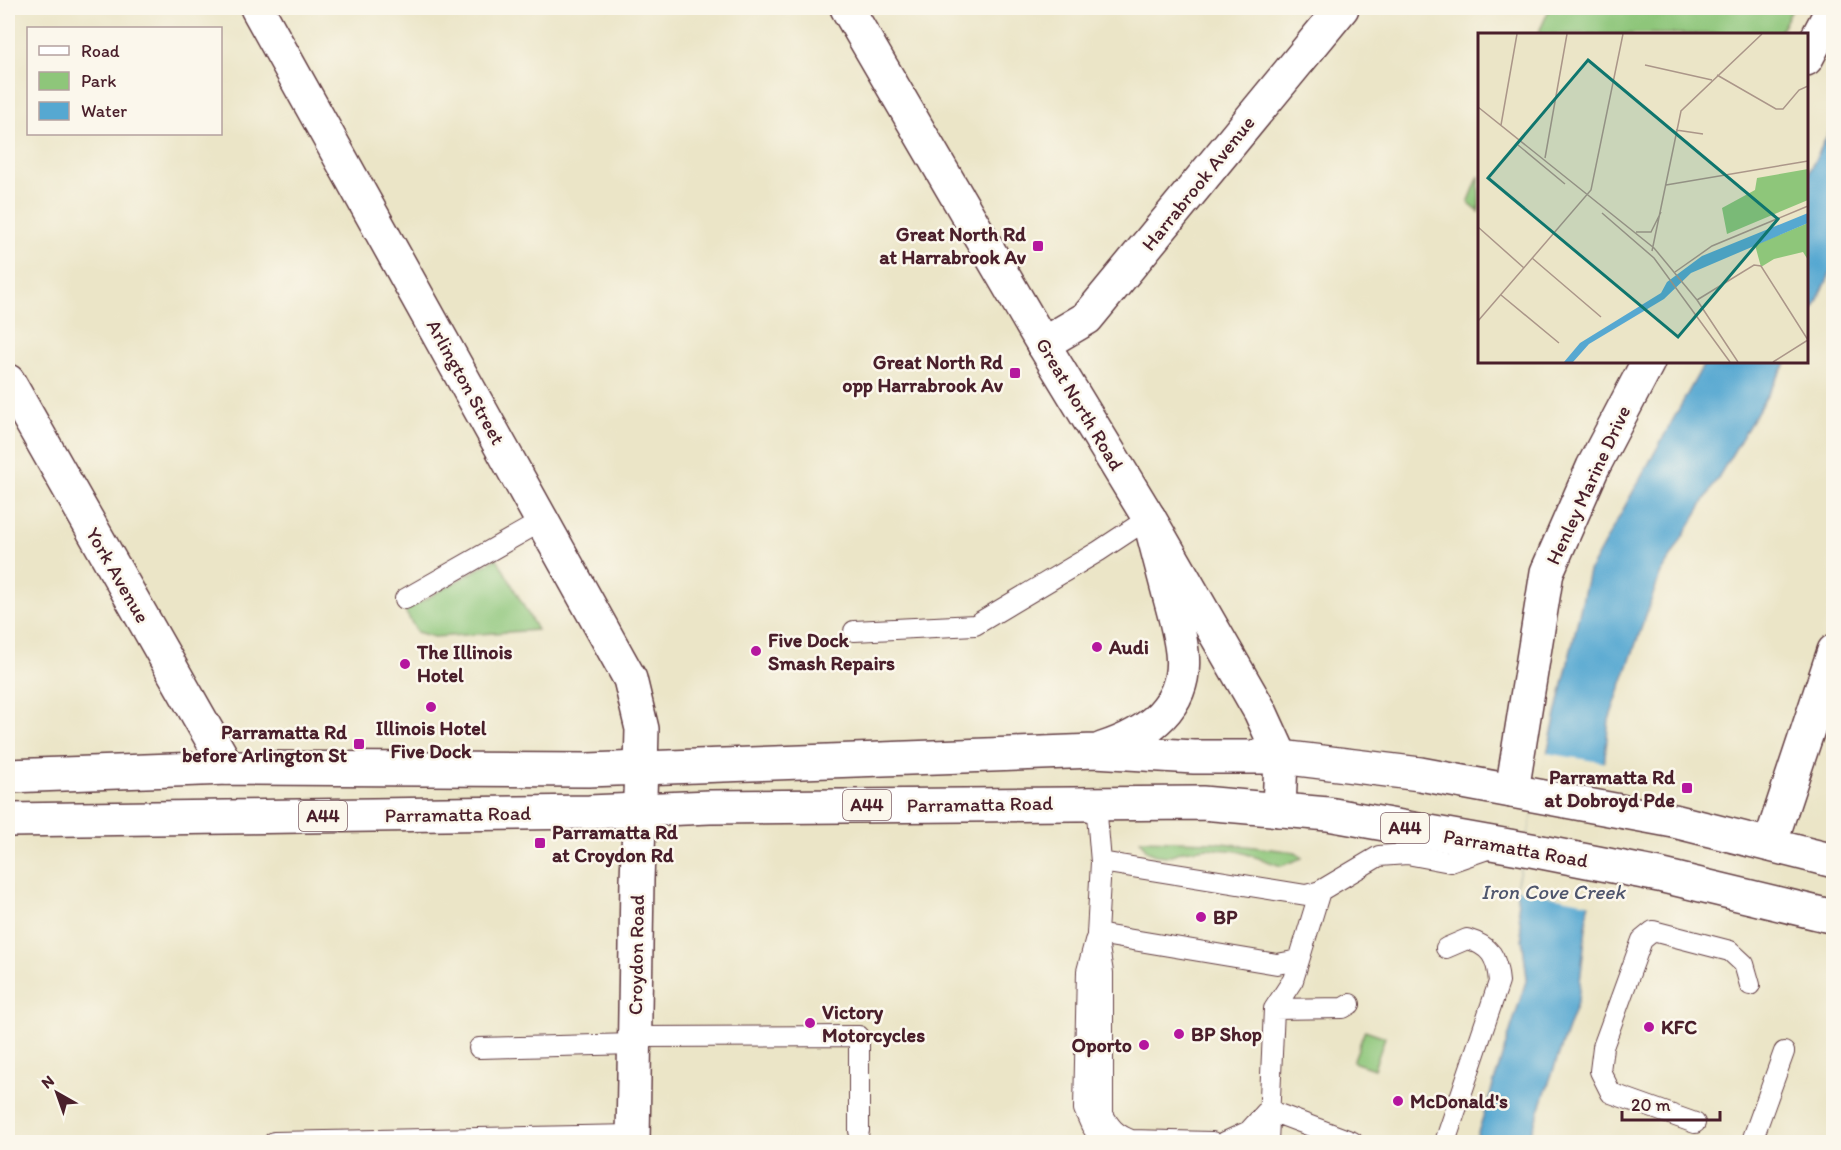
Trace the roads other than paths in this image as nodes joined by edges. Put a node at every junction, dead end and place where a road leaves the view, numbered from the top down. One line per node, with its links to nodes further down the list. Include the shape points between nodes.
1 (257, 8): 10 (main road, Arlington Street)
2 (847, 8): 6 (main road, Great North Road)
3 (1342, 8): 6 (main road, Harrabrook Avenue, via 1087,318)
4 (1833, 8): 5 (main road)
5 (1808, 55)
6 (1043, 345): 9 (main road, Great North Road)
7 (1647, 363): 19 (main road, Henley Marine Drive, via 1593,467 1547,572)
8 (8, 381): 17 (main road, York Avenue)
9 (1149, 518): 12 (lane, via 975,625); 14 (main road, via 1178,626 1182,677 1175,699 1149,727); 15 (main road, Great North Road, via 1260,711)
10 (542, 521): 11 (lane); 16 (main road, Arlington Street, via 630,679 642,729)
11 (405, 599)
12 (854, 632)
13 (1833, 651): 24 (main road)
14 (1095, 751): 15 (main road); 16 (main road)
15 (1281, 757): 19 (main road, via 1420,774); 22 (main road, Great North Road)
16 (641, 767): 17 (main road); 21 (main road, Croydon Road)
17 (228, 768): 18 (main road)
18 (8, 776)
19 (1526, 794): 24 (main road, via 1674,821)
20 (1096, 803): 21 (main road, Parramatta Road / A44); 22 (main road, Parramatta Road / A44, via 1202,803); 27 (lane)
21 (639, 810): 23 (main road, Parramatta Road / A44); 36 (main road, Croydon Road)
22 (1279, 810): 25 (main road, Parramatta Road / A44, via 1328,814)
23 (8, 820)
24 (1770, 844): 26 (main road)
25 (1516, 848): 28 (lane, via 1450,862 1407,854 1379,856); 29 (main road, Parramatta Road / A44, via 1659,875)
26 (1833, 861)
27 (1101, 862): 28 (lane, via 1306,896); 30 (lane)
28 (1320, 891): 32 (lane)
29 (1833, 917)
30 (1097, 934): 32 (lane, via 1277,964); 44 (lane, via 1087,971 1084,1109); 45 (lane, via 1103,973 1103,1114 1109,1127 1131,1140)
31 (1446, 948): 49 (lane, via 1467,939 1481,943 1498,967 1499,982)
32 (1299, 960): 35 (lane, via 1293,980)
33 (1750, 985): 40 (lane, via 1744,964 1730,951 1653,932 1642,940 1603,1047 1600,1071 1611,1093)
34 (1350, 1004): 35 (lane, via 1343,1008)
35 (1274, 1008): 39 (lane)
36 (635, 1041): 37 (lane); 41 (lane, via 859,1036); 42 (main road, Croydon Road)
37 (480, 1048)
38 (1784, 1052): 50 (lane, via 1753,1138)
39 (1268, 1110): 46 (lane, via 1249,1131); 47 (lane); 48 (lane)
40 (1695, 1123)
41 (859, 1131)
42 (633, 1139): 43 (lane)
43 (274, 1143)
44 (1102, 1143)
45 (1212, 1143)
46 (1225, 1143)
47 (1268, 1143)
48 (1353, 1143)
49 (1445, 1143)
50 (1755, 1143)

